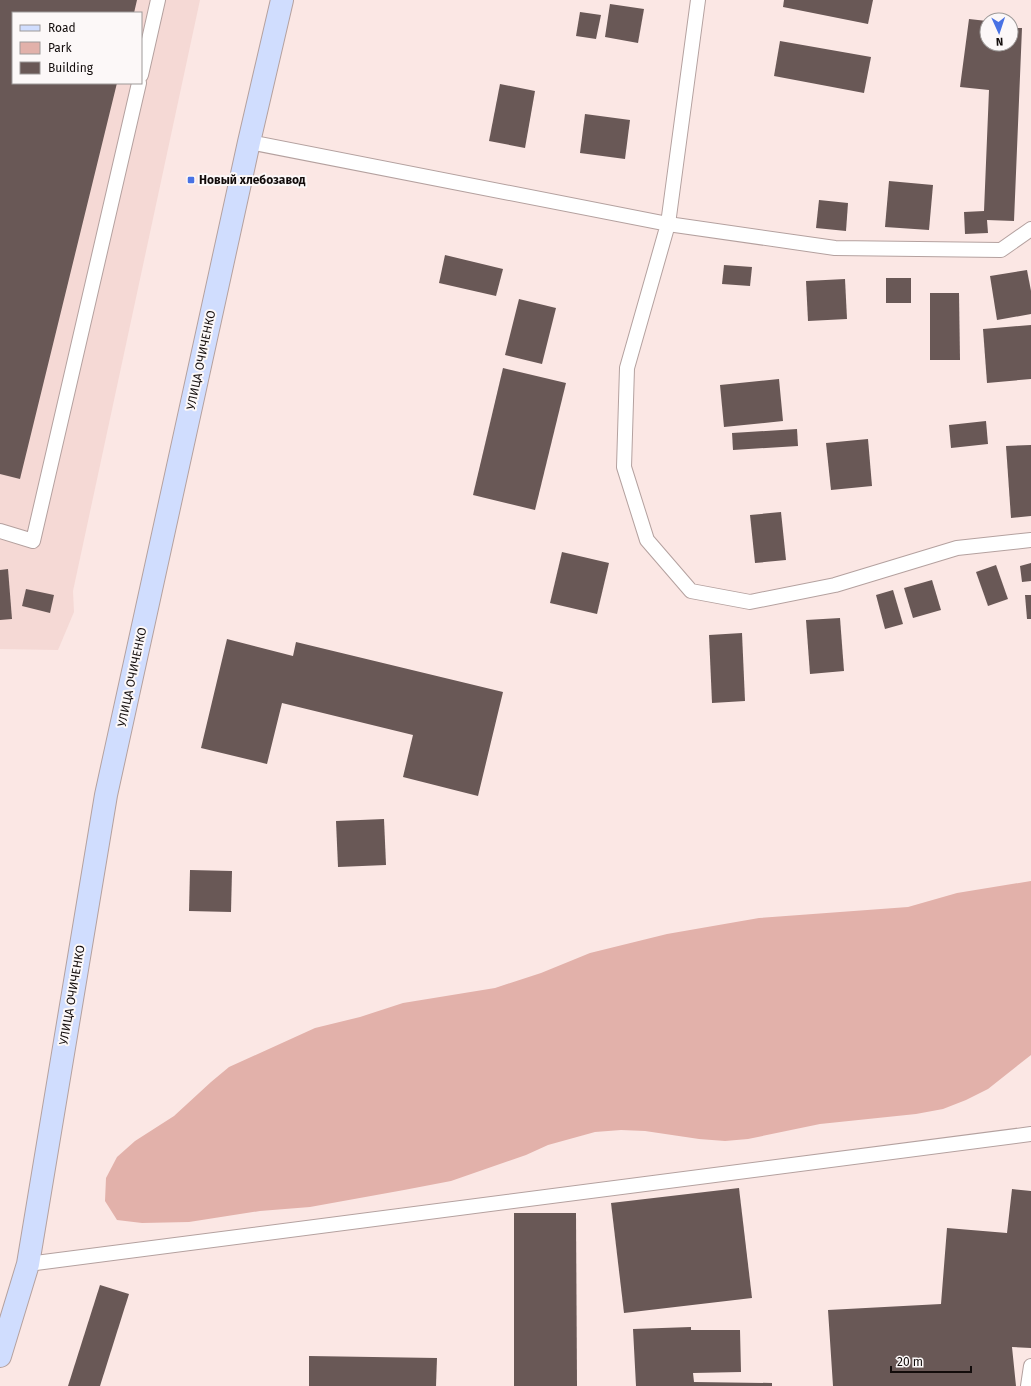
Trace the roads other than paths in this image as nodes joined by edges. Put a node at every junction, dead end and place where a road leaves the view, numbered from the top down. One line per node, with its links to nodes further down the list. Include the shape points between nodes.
1 (158, 0): 4 (lane)
2 (282, 0): 6 (street, УЛИЦА ОЧИЧЕНКО)
3 (698, 0): 7 (lane)
4 (142, 71)
5 (139, 84): 9 (lane, via 33,541)
6 (249, 142): 7 (lane); 12 (street, УЛИЦА ОЧИЧЕНКО, via 106,795)
7 (668, 224): 8 (lane, via 835,248 1001,250); 10 (lane, via 627,368 624,467 647,540 691,591 750,602 835,585 957,548)
8 (1031, 229)
9 (0, 531)
10 (1031, 540)
11 (1031, 1134): 12 (lane)
12 (28, 1264): 13 (street, УЛИЦА ОЧИЧЕНКО)
13 (0, 1356)
14 (1031, 1366): 15 (lane)
15 (1028, 1386)

